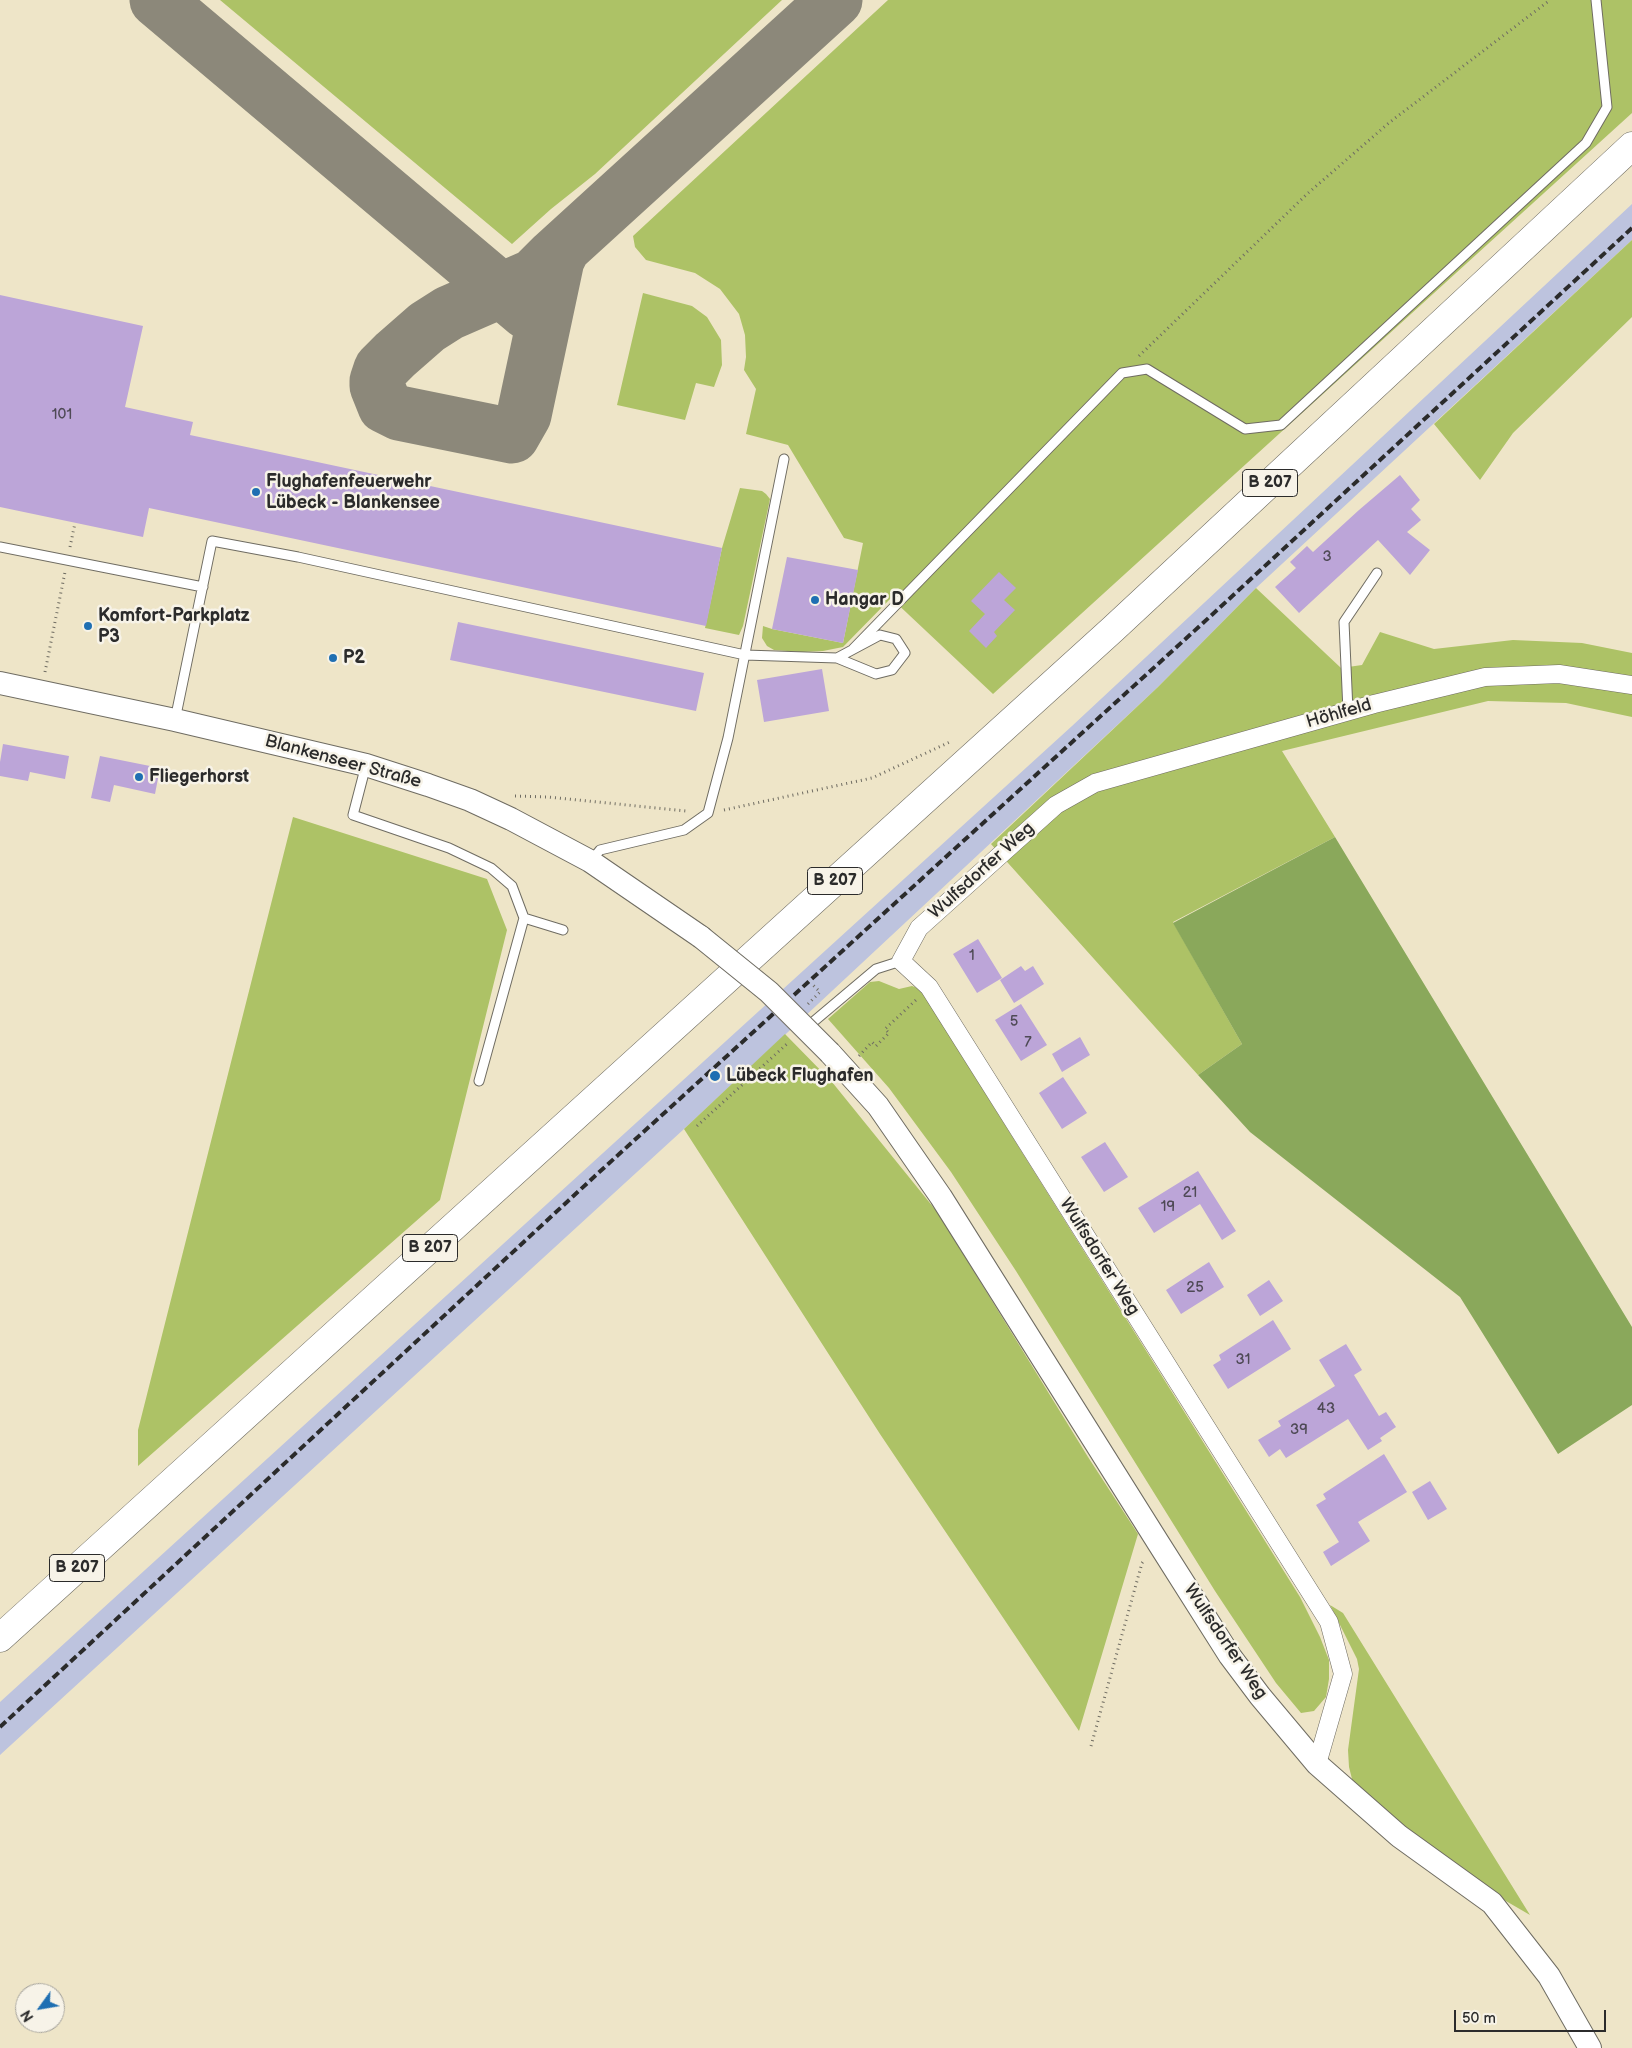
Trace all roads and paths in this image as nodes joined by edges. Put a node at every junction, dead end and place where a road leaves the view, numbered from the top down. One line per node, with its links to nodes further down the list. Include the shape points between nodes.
1 (1550, 0): 4 (path, via 1390,122 1307,194)
2 (1596, 0): 4 (lane, via 1607,107 1586,143 1281,425 1244,429 1147,369)
3 (1632, 146): 37 (main road, B 207, via 1113,629)
4 (1122, 373): 11 (lane)
5 (784, 459): 12 (lane)
6 (75, 522): 8 (path)
7 (0, 546): 8 (lane)
8 (68, 561): 10 (lane); 16 (path)
9 (1377, 573): 17 (lane, via 1344,622)
10 (203, 587): 12 (lane, via 212,541); 18 (lane)
11 (853, 649): 13 (lane); 13 (lane, via 880,635 896,638 905,653 892,670 876,674)
12 (745, 655): 13 (lane); 23 (lane)
13 (837, 658)
14 (0, 683): 16 (street, Blankenseer Straße)
15 (1632, 684): 17 (street, Höhlfeld, via 1560,674 1485,677)
16 (40, 692): 18 (street, Blankenseer Straße)
17 (1348, 711): 22 (street, Höhlfeld, via 1095,783)
18 (175, 720): 19 (street, Blankenseer Straße)
19 (366, 765): 24 (street, Blankenseer Straße, via 470,800); 26 (lane, via 353,815 449,848 491,868 512,886)
20 (872, 778): 23 (path)
21 (512, 796): 23 (path)
22 (1056, 805): 28 (street, Wulfsdorfer Weg, via 919,928)
23 (708, 813): 24 (lane, via 684,830 600,850)
24 (590, 861): 25 (street, Blankenseer Straße)
25 (661, 909): 36 (street, Wulfsdorfer Weg, bridge, via 769,992 830,1052 878,1106 941,1196)
26 (524, 918): 27 (lane); 34 (lane)
27 (563, 930)
28 (901, 961): 30 (street, Wulfsdorfer Weg); 32 (lane, via 876,969)
29 (813, 985): 31 (path, via 820,992)
30 (929, 987): 33 (path, via 885,1029 889,1033 876,1046 872,1042); 39 (street, Wulfsdorfer Weg, via 1328,1622 1343,1674)
31 (816, 996)
32 (799, 1034): 35 (path)
33 (856, 1058)
34 (479, 1081)
35 (697, 1126)
36 (1158, 1544): 38 (path, via 1142,1564); 39 (street, Wulfsdorfer Weg, via 1230,1656)
37 (2, 1635)
38 (1091, 1746)
39 (1317, 1764): 40 (street, Wulfsdorfer Weg, via 1399,1836 1492,1903 1550,1976)
40 (1590, 2048)

